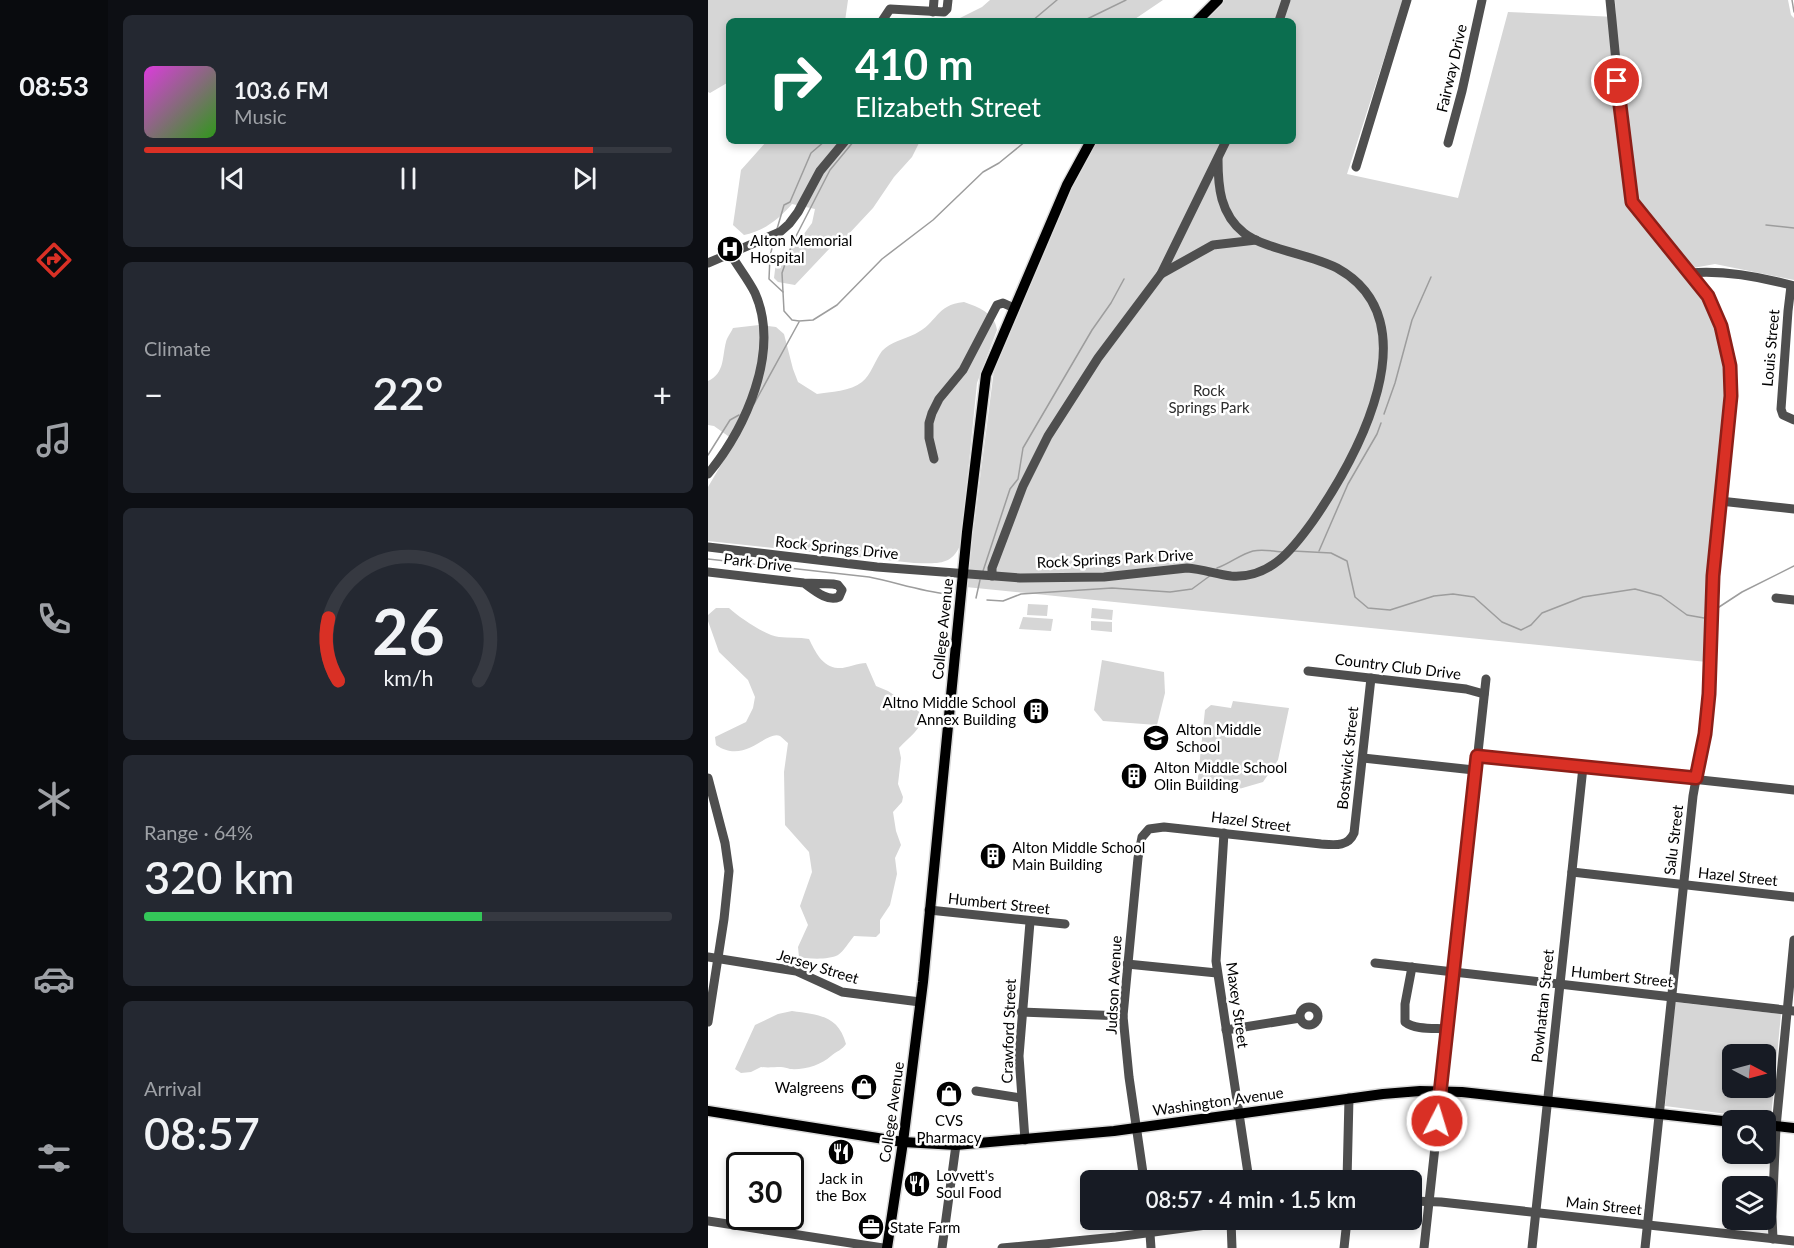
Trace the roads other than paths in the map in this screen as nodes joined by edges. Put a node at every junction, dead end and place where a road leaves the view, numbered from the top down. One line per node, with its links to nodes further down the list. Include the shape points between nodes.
1 (934, 0): 8 (street)
2 (948, 0): 8 (street, via 946,11)
3 (1218, 0): 10 (main road)
4 (1286, 0): 11 (street)
5 (1407, 0): 17 (street)
6 (1482, 0): 12 (street, Fairway Drive)
7 (1610, 0): 21 (street, Salu Street, via 1629,195 1636,209)
8 (933, 12): 9 (street, via 890,9)
9 (884, 18)
10 (1200, 18)
11 (1280, 18)
12 (1448, 143)
13 (842, 144): 19 (street, via 820,171 789,224 780,232)
14 (1086, 144): 24 (main road, College Avenue)
15 (1225, 144): 16 (street, Rock Springs Park Drive)
16 (1218, 159): 18 (street, Rock Springs Park Drive, via 1221,201 1236,225); 22 (street, Rock Springs Park Drive)
17 (1356, 166)
18 (1256, 240): 22 (street, Rock Springs Park Drive, via 1213,245); 33 (street, Rock Springs Park Drive, via 1326,263 1350,277 1368,296 1382,331 1382,370 1370,414 1335,486 1298,543 1273,566 1244,576 1187,568 1075,578)
19 (730, 253): 20 (street); 27 (street, via 759,306 762,350 755,390 745,415)
20 (709, 263)
21 (1690, 273): 23 (street, via 1713,272); 28 (street, Salu Street, via 1716,312 1730,365 1731,396)
22 (1161, 274): 33 (street, Rock Springs Park Drive, via 1098,358 1034,461 1012,512)
23 (1793, 286): 25 (street, Louis Street, via 1780,405 1782,414)
24 (1014, 308): 26 (street, via 1003,303 996,305 963,370 934,409 928,429); 32 (main road, College Avenue, via 986,375)
25 (1794, 420)
26 (934, 459)
27 (708, 474)
28 (1719, 501): 29 (street); 46 (street, Salu Street, via 1709,702)
29 (1794, 509)
30 (708, 547): 32 (street, Rock Springs Drive)
31 (708, 572): 34 (street, Park Drive)
32 (963, 573): 33 (street, Rock Springs Park Drive); 54 (main road, College Avenue)
33 (992, 576)
34 (804, 583)
35 (1776, 598): 36 (street)
36 (1794, 600)
37 (1308, 671): 38 (street, Country Club Drive)
38 (1371, 678): 40 (street, Country Club Drive); 42 (street, Bostwick Street)
39 (1486, 679): 40 (street)
40 (1484, 694): 41 (street)
41 (1477, 756): 43 (street); 44 (street)
42 (1363, 759): 44 (street); 50 (street, Bostwick Street)
43 (1583, 767): 46 (street); 51 (street, Powhattan Street)
44 (1474, 770): 62 (street)
45 (708, 778): 58 (street, via 729,865)
46 (1696, 778): 47 (street); 52 (street, Salu Street)
47 (1794, 790)
48 (1149, 829): 49 (street, Hazel Street, via 1164,826); 60 (street, Judson Avenue, via 1142,837 1138,858)
49 (1224, 833): 50 (street, Hazel Street, via 1337,845); 63 (street, Maxey Street, via 1216,932)
50 (1350, 840)
51 (1572, 872): 52 (street, Hazel Street); 64 (street, Powhattan Street)
52 (1683, 885): 53 (street, Hazel Street); 65 (street, Salu Street)
53 (1794, 897)
54 (929, 910): 55 (street, Humbert Street); 66 (main road, College Avenue)
55 (1030, 922): 56 (street, Humbert Street); 68 (street, Crawford Street)
56 (1065, 924)
57 (1794, 940): 67 (street)
58 (713, 958): 66 (street, Jersey Street, via 795,971 842,992); 71 (street)
59 (1375, 963): 61 (street, Humbert Street)
60 (1127, 964): 63 (street); 69 (street, Judson Avenue)
61 (1412, 967): 62 (street, Humbert Street); 72 (street, via 1406,1022 1410,1026)
62 (1453, 972): 64 (street, Humbert Street); 72 (street)
63 (1217, 973): 73 (street, Maxey Street)
64 (1559, 985): 65 (street, Humbert Street); 78 (street, Powhattan Street)
65 (1671, 997): 67 (street, Humbert Street); 82 (street, Salu Street)
66 (920, 1002): 88 (main road, College Avenue)
67 (1791, 1010): 79 (street)
68 (1021, 1012): 69 (street); 76 (street, Crawford Street)
69 (1123, 1016): 85 (street, Judson Avenue)
70 (1300, 1018): 73 (street)
71 (708, 1022)
72 (1447, 1029): 75 (street)
73 (1226, 1030): 81 (street, Maxey Street)
74 (976, 1091): 76 (street)
75 (1440, 1091): 77 (main road, Washington Avenue); 78 (main road, Washington Avenue); 95 (street)
76 (1021, 1098): 87 (street, Crawford Street)
77 (1349, 1098): 81 (main road, Washington Avenue); 93 (street)
78 (1548, 1101): 82 (main road, Washington Avenue); 96 (street, Powhattan Street)
79 (1774, 1110)
80 (708, 1111): 88 (main road, Washington Avenue)
81 (1239, 1113): 85 (main road, Washington Avenue); 92 (street, Maxey Street)
82 (1659, 1114): 83 (main road, Washington Avenue); 98 (street, Salu Street)
83 (1722, 1121)
84 (1776, 1126): 86 (main road)
85 (1137, 1128): 87 (main road, Washington Avenue); 91 (street, Judson Avenue)
86 (1794, 1128)
87 (1025, 1140): 89 (main road, Washington Avenue)
88 (903, 1142): 89 (main road, Washington Avenue); 106 (main road, College Avenue)
89 (956, 1145): 107 (street)
90 (1771, 1164): 103 (street)
91 (1143, 1170)
92 (1248, 1170)
93 (1347, 1170)
94 (1422, 1201): 95 (street, Main Street)
95 (1429, 1201): 96 (street, Main Street); 112 (street)
96 (1537, 1212): 98 (street, Main Street); 113 (street, Powhattan Street)
97 (708, 1221): 106 (street)
98 (1647, 1225): 103 (street, Main Street); 114 (street, Salu Street)
99 (1165, 1230): 102 (street)
100 (1231, 1230): 110 (street)
101 (1346, 1230): 111 (street)
102 (1150, 1232): 105 (street); 109 (street)
103 (1773, 1239): 104 (street, Main Street)
104 (1794, 1241)
105 (1028, 1247): 108 (street)
106 (885, 1248)
107 (942, 1248)
108 (1002, 1248)
109 (1151, 1248)
110 (1232, 1248)
111 (1344, 1248)
112 (1424, 1248)
113 (1532, 1248)
114 (1645, 1248)

